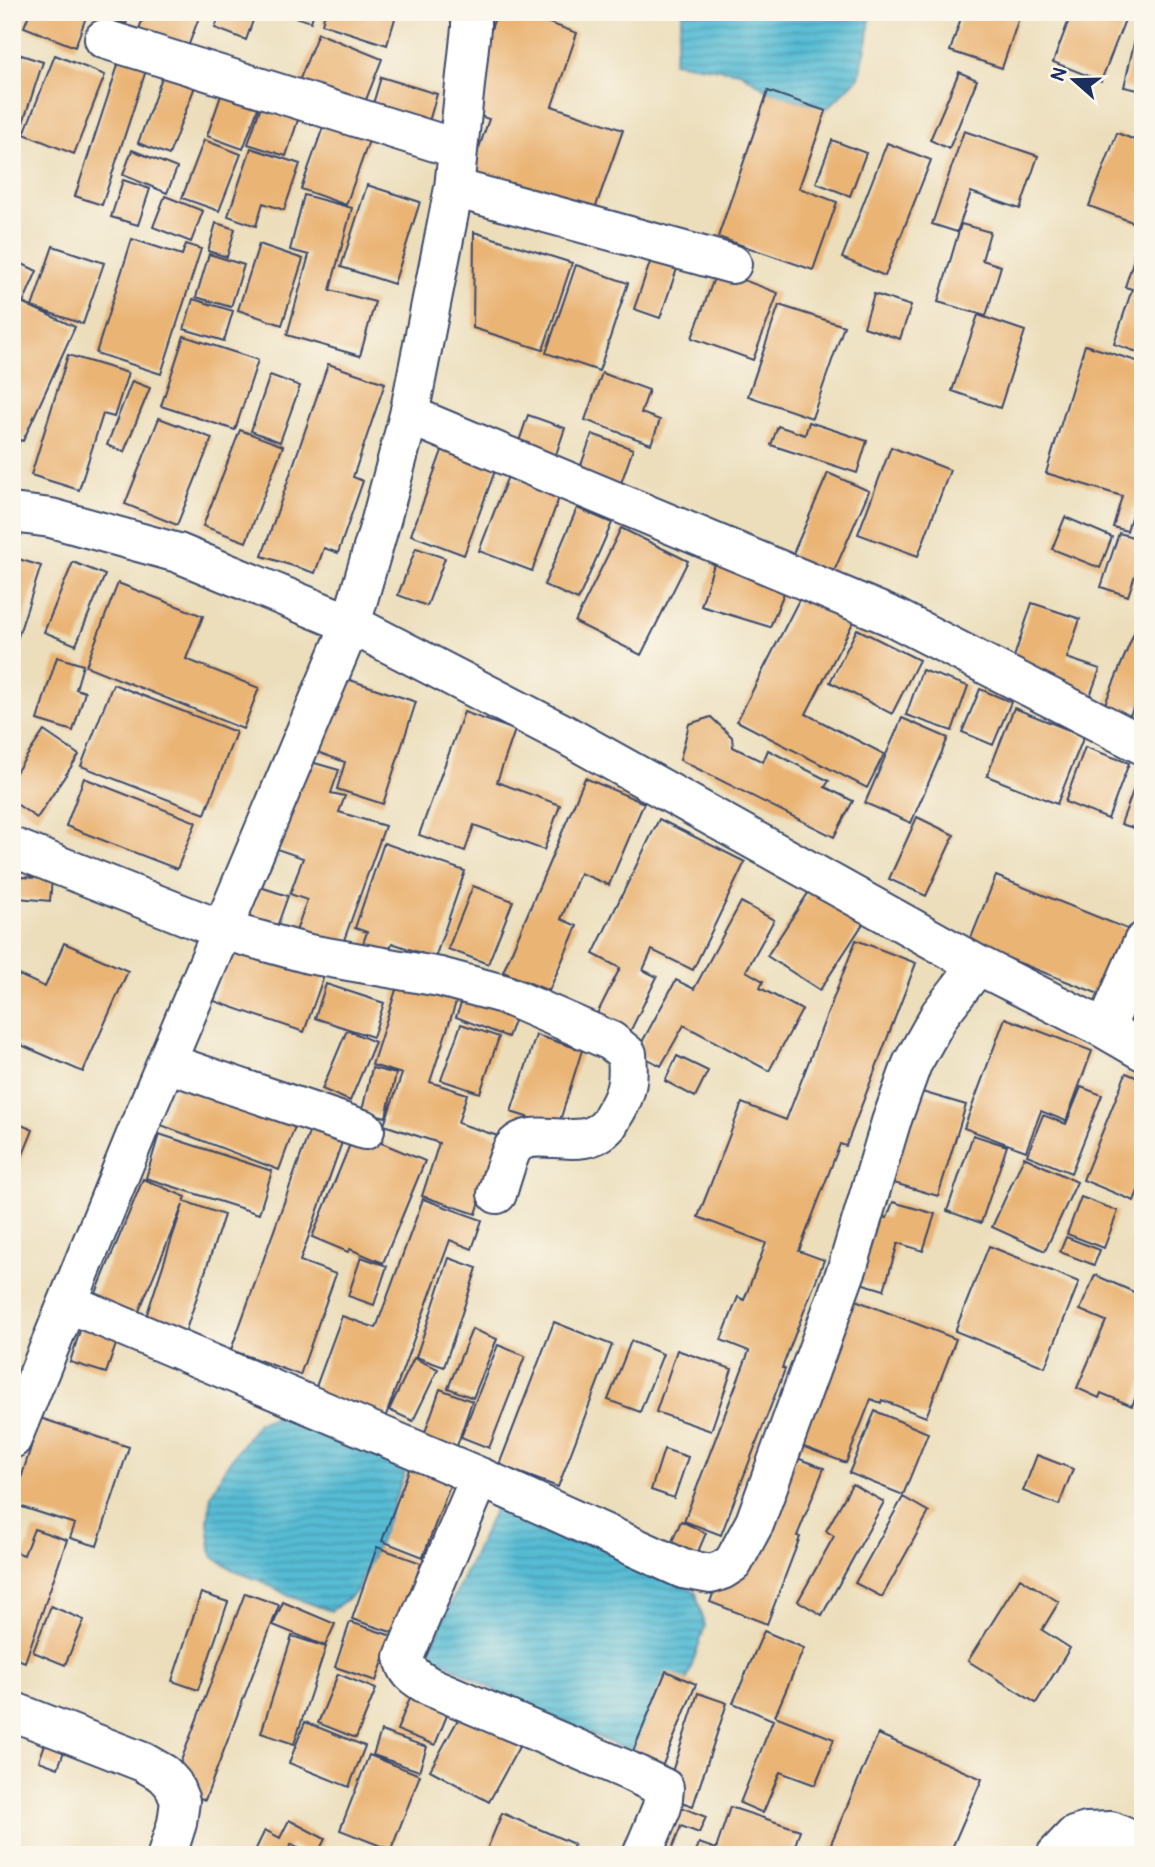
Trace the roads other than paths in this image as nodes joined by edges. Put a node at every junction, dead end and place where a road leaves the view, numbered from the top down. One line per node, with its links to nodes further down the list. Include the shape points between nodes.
1 (471, 12): 3 (street)
2 (104, 39): 3 (street)
3 (458, 149): 4 (street)
4 (454, 188): 5 (street); 6 (street)
5 (732, 264)
6 (409, 415): 8 (street); 9 (street, via 895,618)
7 (12, 513): 8 (street, via 51,518 178,553)
8 (351, 624): 11 (street); 13 (street, via 564,734)
9 (1143, 745)
10 (12, 847): 11 (street)
11 (222, 930): 16 (street); 18 (street, via 309,954 440,977 503,994 611,1041 627,1054 629,1077 623,1099 607,1126 587,1139 525,1140 514,1147)
12 (1143, 942): 14 (street)
13 (978, 965): 14 (street); 21 (street, via 940,1014 912,1064 840,1289 755,1522 733,1563 710,1574 683,1569)
14 (1105, 1029): 15 (street)
15 (1143, 1051)
16 (167, 1063): 17 (street); 19 (street)
17 (365, 1130)
18 (497, 1194)
19 (68, 1303): 20 (street); 21 (street)
20 (12, 1439)
21 (480, 1477): 25 (street, via 404,1657 406,1667 429,1686 664,1788 662,1807)
22 (12, 1711): 24 (street, via 164,1774 180,1801)
23 (1143, 1845): 26 (street, via 1111,1831 1087,1832 1074,1836)
24 (167, 1855)
25 (642, 1855)
26 (1056, 1855)

